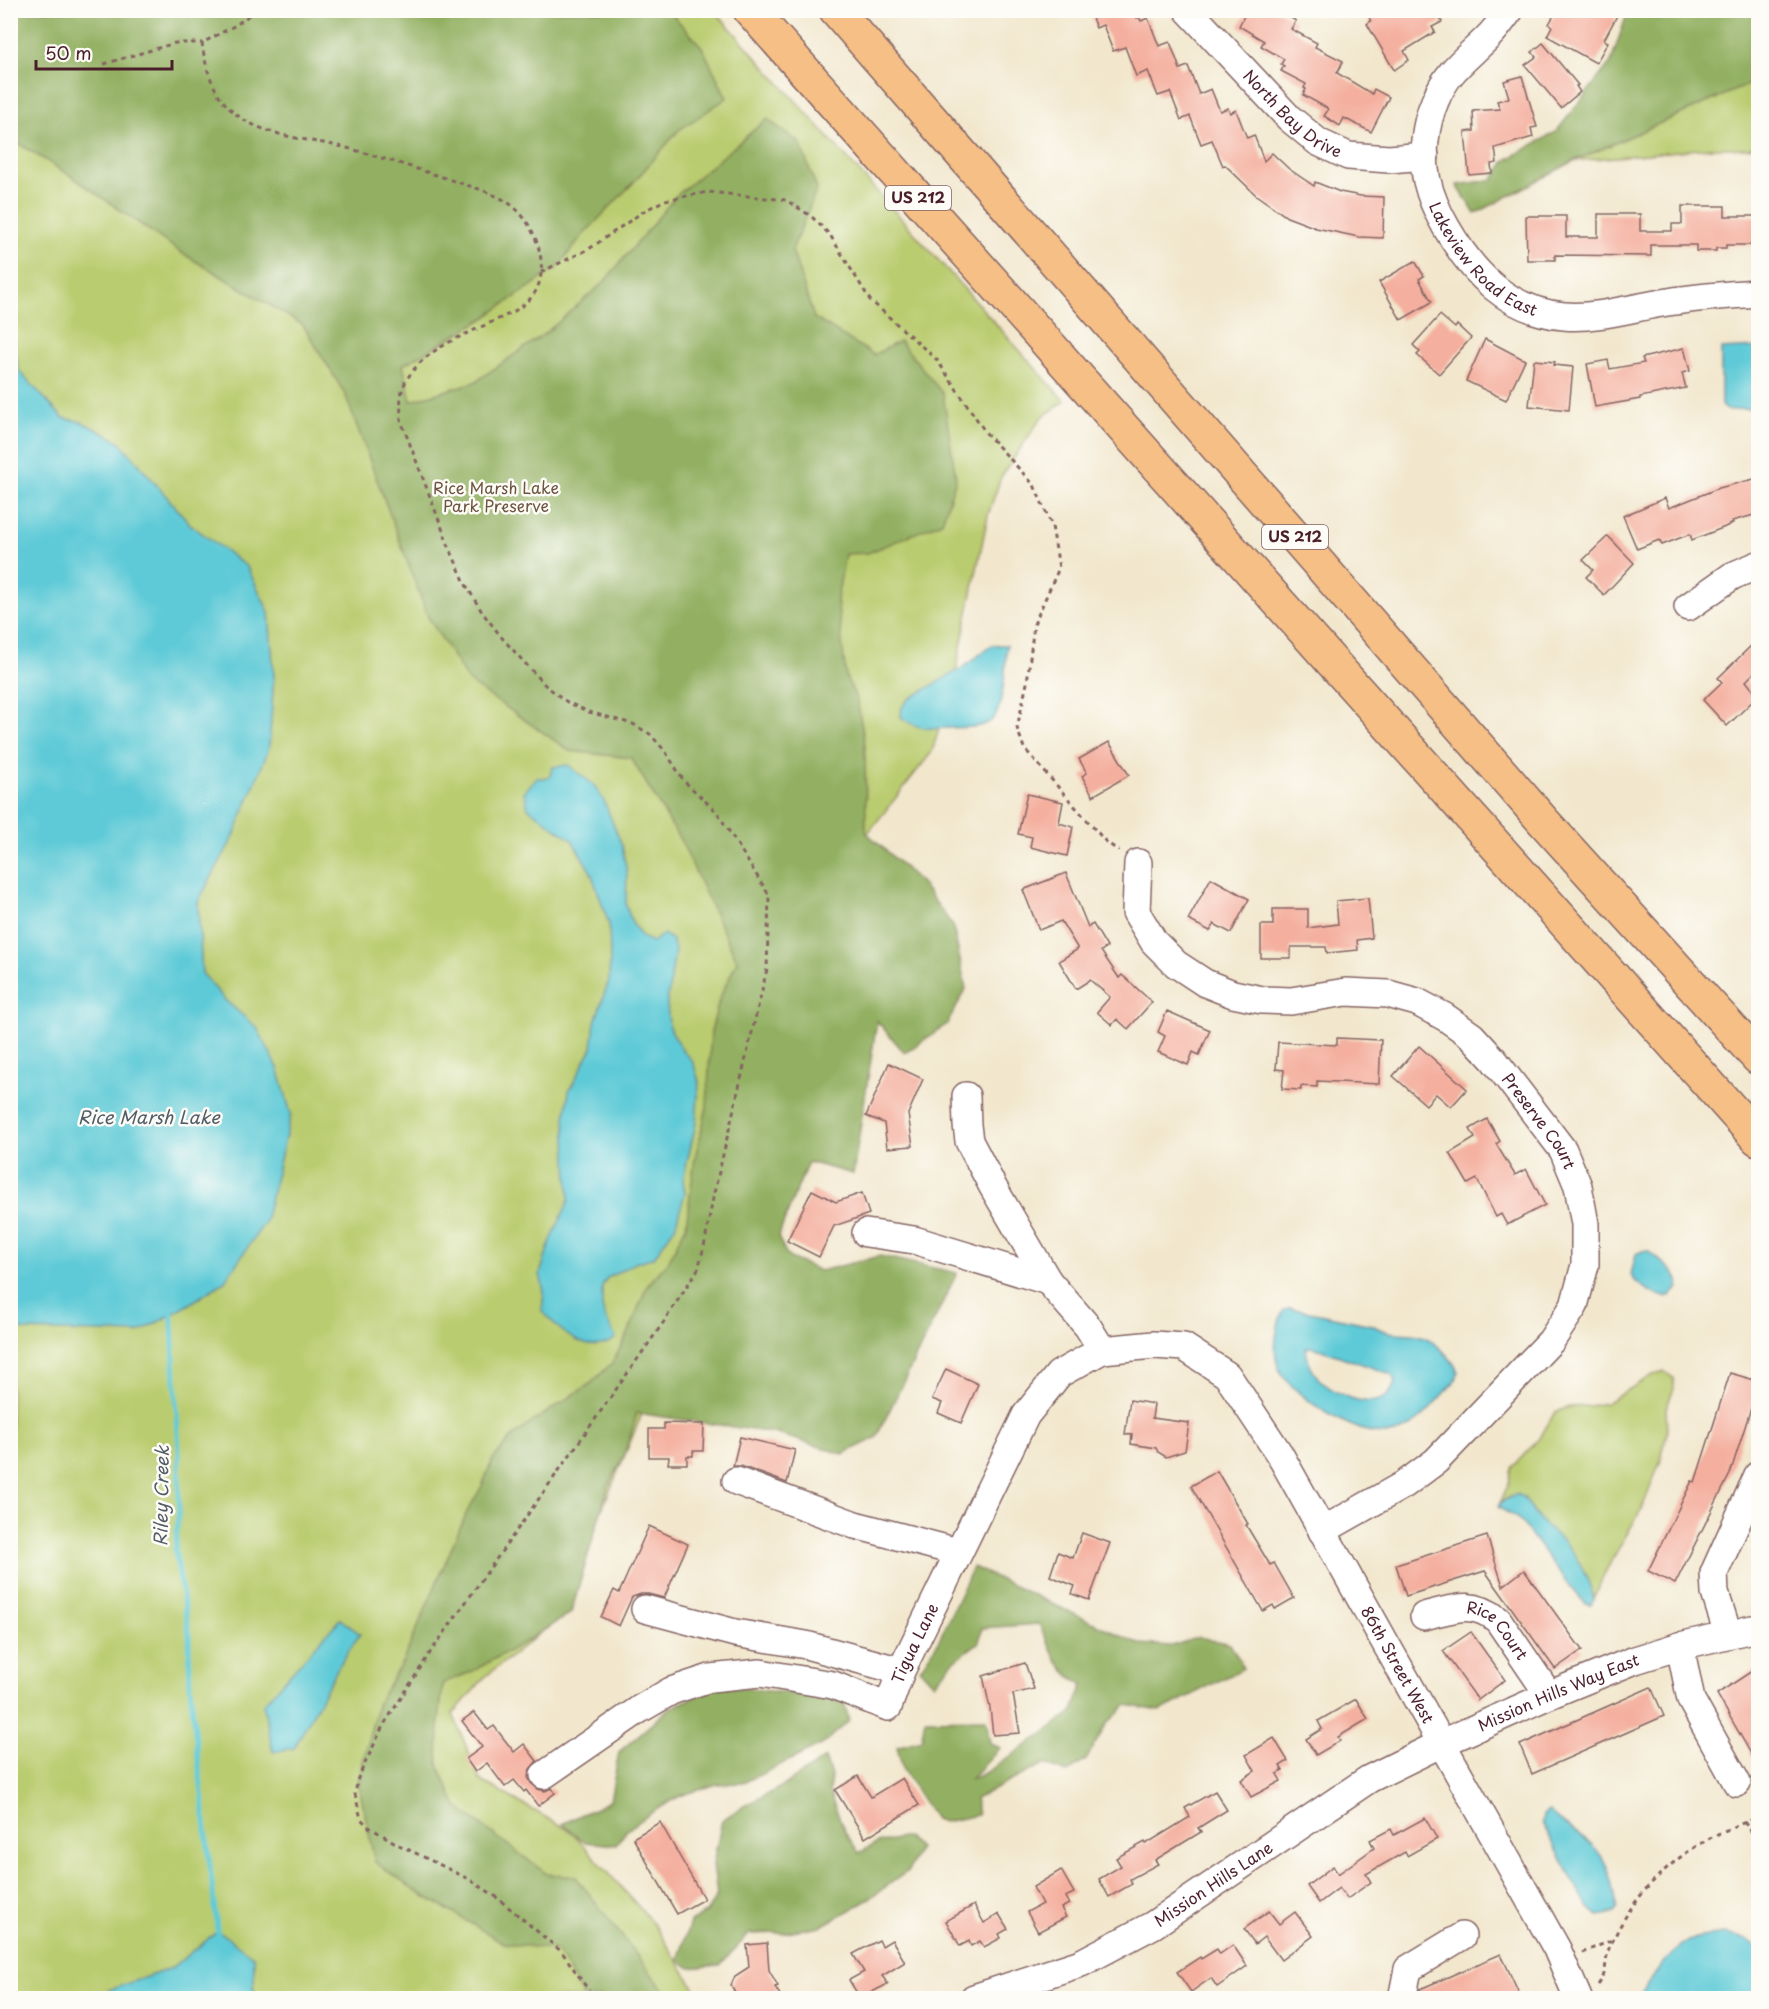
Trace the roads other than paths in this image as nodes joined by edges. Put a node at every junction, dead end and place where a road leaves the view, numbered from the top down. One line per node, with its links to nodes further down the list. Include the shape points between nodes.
1 (750, 10): 12 (highway, US 212)
2 (836, 10): 10 (highway, US 212, via 1544,822)
3 (1188, 10): 5 (street, North Bay Drive, via 1289,118 1318,142 1348,156)
4 (1510, 10): 5 (street, Lakeview Road East, via 1491,35 1449,73 1427,122)
5 (1425, 156): 6 (street, Lakeview Road East, via 1426,180 1436,208 1458,247 1479,275 1509,298 1538,312 1595,315 1687,299)
6 (1758, 293)
7 (1758, 565): 8 (street, via 1732,576)
8 (1689, 607)
9 (1138, 863): 19 (street, Preserve Court, via 1136,912 1154,942 1176,964 1205,983 1262,1000 1292,1002 1346,992 1388,994 1417,1002 1445,1017 1472,1036 1494,1060 1563,1150 1578,1186 1586,1224 1585,1265 1574,1306 1551,1341 1436,1461 1405,1484)
10 (1758, 1058)
11 (966, 1096): 14 (street, via 969,1141)
12 (1758, 1140)
13 (866, 1233): 14 (street, via 914,1240)
14 (1048, 1281): 15 (street, via 1088,1327)
15 (1102, 1350): 16 (street, Tigua Lane, via 1154,1345); 20 (street, Tigua Lane, via 1059,1374 1026,1414)
16 (1190, 1351): 19 (street, 86th Street West, via 1227,1375 1280,1455)
17 (1758, 1475): 24 (street, via 1714,1573 1715,1593)
18 (736, 1481): 20 (street, via 855,1525)
19 (1322, 1531): 28 (street, 86th Street West)
20 (958, 1552): 26 (street, Tigua Lane)
21 (645, 1609): 26 (street)
22 (1434, 1621): 27 (street, Rice Court, via 1464,1606 1489,1613 1498,1620)
23 (1758, 1631): 24 (street, Mission Hills Way East)
24 (1728, 1634): 25 (street, Mission Hills Way East)
25 (1680, 1646): 27 (street, Mission Hills Way East); 30 (street, via 1691,1700)
26 (901, 1671): 29 (street, Tigua Lane, via 888,1707 833,1685 760,1673 710,1678 671,1691 640,1709)
27 (1549, 1695): 28 (street, Mission Hills Way East)
28 (1440, 1744): 32 (street, Mission Hills Lane, via 1370,1779 1153,1925); 33 (street, 86th Street West, via 1557,1949)
29 (544, 1775)
30 (1737, 1783)
31 (1462, 1936): 35 (street, via 1408,1969)
32 (1012, 1993): 34 (street, Mission Hills Lane)
33 (1587, 1993)
34 (974, 1998)
35 (1405, 1998)

